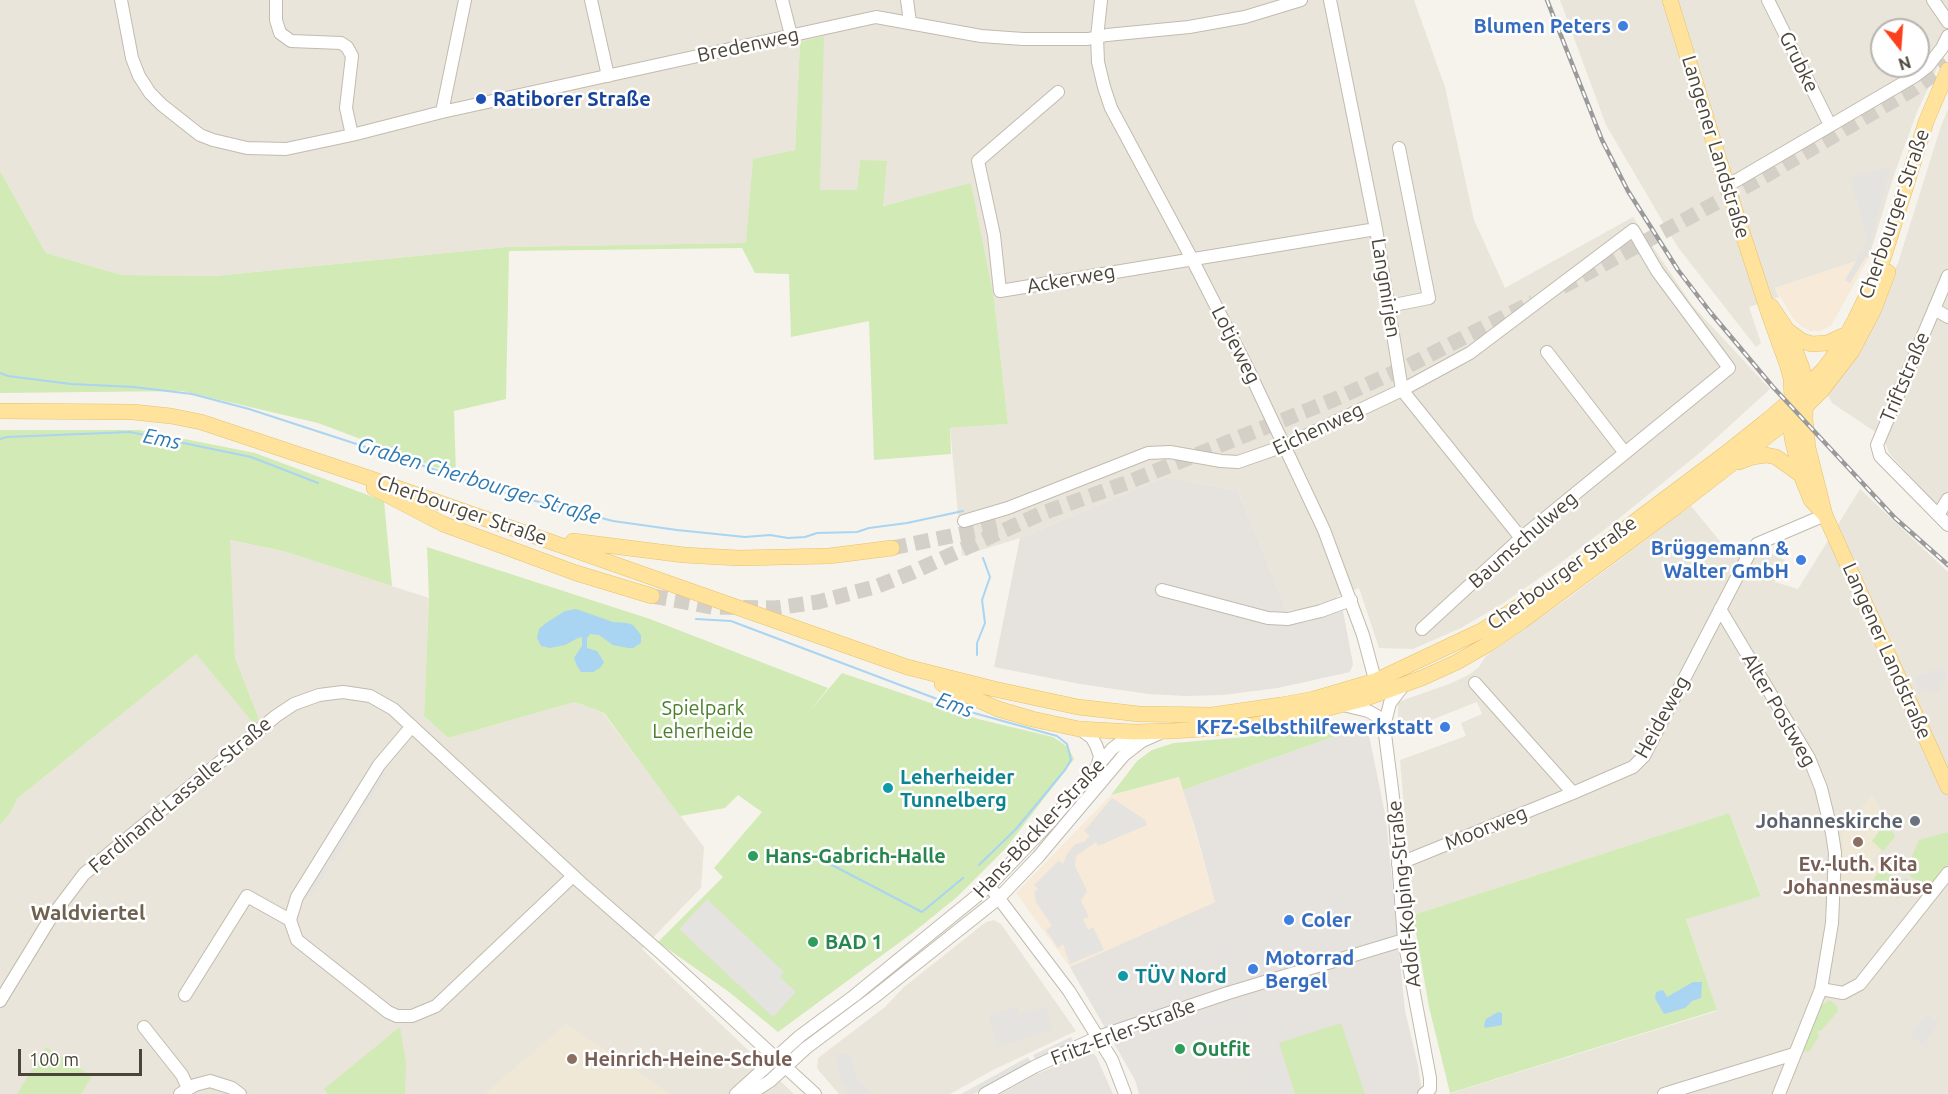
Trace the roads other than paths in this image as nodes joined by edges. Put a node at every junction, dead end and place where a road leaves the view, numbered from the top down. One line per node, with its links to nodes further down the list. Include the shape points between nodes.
1 (121, 0): 24 (street, Bredenweg, via 139,76 162,105 200,135 247,148 286,149)
2 (276, 0): 24 (street, via 280,33 291,41 341,43 347,47 351,56 346,108)
3 (465, 0): 22 (street)
4 (591, 0): 19 (street)
5 (782, 0): 15 (street)
6 (907, 0): 13 (street)
7 (1101, 0): 17 (street, Lotjeweg)
8 (1301, 0): 17 (street, Bredenweg, via 1245,17)
9 (1330, 0): 27 (street, Langmirjen)
10 (1670, 0): 26 (main road, Langener Landstraße)
11 (1768, 0): 23 (street, Grubke)
12 (1933, 0): 14 (street)
13 (910, 22): 15 (street, Bredenweg, via 876,17); 17 (street, Bredenweg, via 1001,37)
14 (1948, 22)
15 (791, 35): 19 (street, Bredenweg)
16 (1948, 36): 23 (street, via 1928,66 1915,76)
17 (1097, 37): 28 (street, Lotjeweg, via 1098,62 1111,108)
18 (1948, 70): 35 (main road, Cherbourger Straße, via 1926,122 1884,256)
19 (608, 76): 22 (street, Bredenweg)
20 (1058, 92): 28 (street, Ackerweg, via 978,161 994,235 1000,291)
21 (1948, 94): 40 (main road, Cherbourger Straße, via 1874,309 1845,360 1822,390)
22 (442, 111): 24 (street, Bredenweg)
23 (1830, 125): 26 (street)
24 (352, 135)
25 (1399, 148): 31 (street, via 1429,298)
26 (1727, 186): 30 (main road, Langener Landstraße)
27 (1376, 229): 28 (street, Ackerweg); 31 (street, Langmirjen)
28 (1192, 259): 43 (street, Lotjeweg)
29 (1948, 276): 32 (street, Triftstraße)
30 (1763, 293): 34 (main road, Langener Landstraße); 40 (main road, Langener Landstraße)
31 (1389, 306): 39 (street, Langmirjen)
32 (1934, 309): 33 (street); 50 (street, Triftstraße, via 1877,445 1880,456)
33 (1948, 317)
34 (1787, 330): 35 (main road, via 1812,344 1827,343); 38 (main road, Langener Landstraße)
35 (1848, 333): 38 (main road, Cherbourger Straße, via 1832,359)
36 (1546, 352): 44 (street)
37 (1729, 368): 39 (street, Eichenweg, via 1657,271 1633,230 1470,354); 44 (street, Baumschulweg)
38 (1806, 387): 40 (main road, Cherbourger Straße)
39 (1402, 390): 43 (street, Eichenweg); 54 (street)
40 (1799, 402): 42 (main road, Langener Landstraße); 49 (main road, Langener Landstraße); 64 (main road, Cherbourger Straße, via 1769,420 1515,610)
41 (2, 410): 45 (main road, Cherbourger Straße, via 171,416 242,434)
42 (1790, 419): 46 (main road, Cherbourger Straße); 47 (main road, Langener Landstraße)
43 (1284, 446): 51 (street, Eichenweg, via 1238,462 1170,452 1148,453 1008,508); 58 (street, Lotjeweg, via 1324,530)
44 (1625, 453): 54 (street, Baumschulweg)
45 (332, 465): 53 (main road, Cherbourger Straße); 57 (main road, via 443,524 576,573)
46 (1727, 466): 47 (main road, via 1766,455 1776,457); 63 (main road, Cherbourger Straße, via 1490,643)
47 (1801, 475): 49 (main road, Langener Landstraße, via 1811,500)
48 (1948, 499): 50 (street)
49 (1825, 515): 59 (street, Heideweg, via 1757,544); 75 (main road, Langener Landstraße)
50 (1938, 515): 52 (street)
51 (964, 521)
52 (1948, 525)
53 (531, 535): 55 (main road, via 600,546 739,558 818,557); 61 (main road, Cherbourger Straße)
54 (1521, 538): 60 (street, Baumschulweg)
55 (892, 548)
56 (1162, 590): 58 (street, via 1268,618 1288,619)
57 (652, 596)
58 (1351, 600): 64 (street, Lotjeweg)
59 (1720, 609): 76 (street, Heideweg, via 1644,756 1633,767); 84 (street, Alter Postweg, via 1809,758 1821,789 1835,853 1833,923)
60 (1422, 628)
61 (907, 667): 66 (main road, Cherbourger Straße, via 1040,700); 70 (main road, Cherbourger Straße, via 998,709)
62 (1474, 683): 76 (street)
63 (1403, 686): 64 (main road, Cherbourger Straße); 69 (street, Adolf-Kolping-Straße, via 1390,703)
64 (1377, 688): 65 (main road, Cherbourger Straße); 67 (main road, Cherbourger Straße, via 1253,710)
65 (1342, 705): 69 (street, via 1368,711); 71 (main road, Cherbourger Straße, via 1249,726)
66 (1126, 713): 67 (main road, Cherbourger Straße); 72 (main road)
67 (1169, 715): 72 (main road)
68 (412, 726): 79 (street, Ferdinand-Lassalle-Straße); 82 (street, via 379,765 297,897); 86 (street, Ferdinand-Lassalle-Straße, via 370,696 343,692 319,695 276,716 84,874 50,919)
69 (1384, 726): 77 (street, Adolf-Kolping-Straße)
70 (1079, 729): 72 (main road, Cherbourger Straße); 74 (street, via 1096,745)
71 (1172, 731): 72 (main road, Cherbourger Straße); 73 (street, Hans-Böckler-Straße)
72 (1134, 732): 73 (street); 74 (street, Hans-Böckler-Straße)
73 (1132, 748): 81 (street, Hans-Böckler-Straße)
74 (1098, 764): 80 (street, Hans-Böckler-Straße, via 1052,820)
75 (1948, 787)
76 (1573, 793): 77 (street, Moorweg)
77 (1398, 864): 83 (street, Adolf-Kolping-Straße)
78 (1948, 873): 84 (street, via 1860,984 1843,993)
79 (573, 876): 82 (street, via 436,1006 412,1016 388,1012 327,965 297,940); 90 (street, Ferdinand-Lassalle-Straße)
80 (989, 886): 81 (street); 90 (street, Hans-Böckler-Straße)
81 (999, 898): 88 (street, via 1064,983); 91 (street, Hans-Böckler-Straße)
82 (291, 920): 85 (street, via 247,896)
83 (1404, 940): 88 (street, Fritz-Erler-Straße); 99 (street, Adolf-Kolping-Straße, via 1430,1078 1430,1089)
84 (1821, 989): 89 (street, Alter Postweg)
85 (186, 995)
86 (0, 1001)
87 (144, 1028): 92 (street, via 182,1075)
88 (1098, 1037): 97 (street, Fritz-Erler-Straße); 98 (street)
89 (1794, 1054): 100 (street); 101 (street, Alter Postweg)
90 (776, 1057): 91 (street, Ferdinand-Lassalle-Straße); 94 (street, Hans-Böckler-Straße)
91 (786, 1066): 95 (street, Hans-Böckler-Straße); 96 (street, Ferdinand-Lassalle-Straße)
92 (184, 1091): 93 (street, via 210,1082)
93 (240, 1094)
94 (736, 1094)
95 (750, 1094)
96 (815, 1094)
97 (985, 1094)
98 (1125, 1094)
99 (1424, 1094)
100 (1664, 1094)
101 (1779, 1094)

